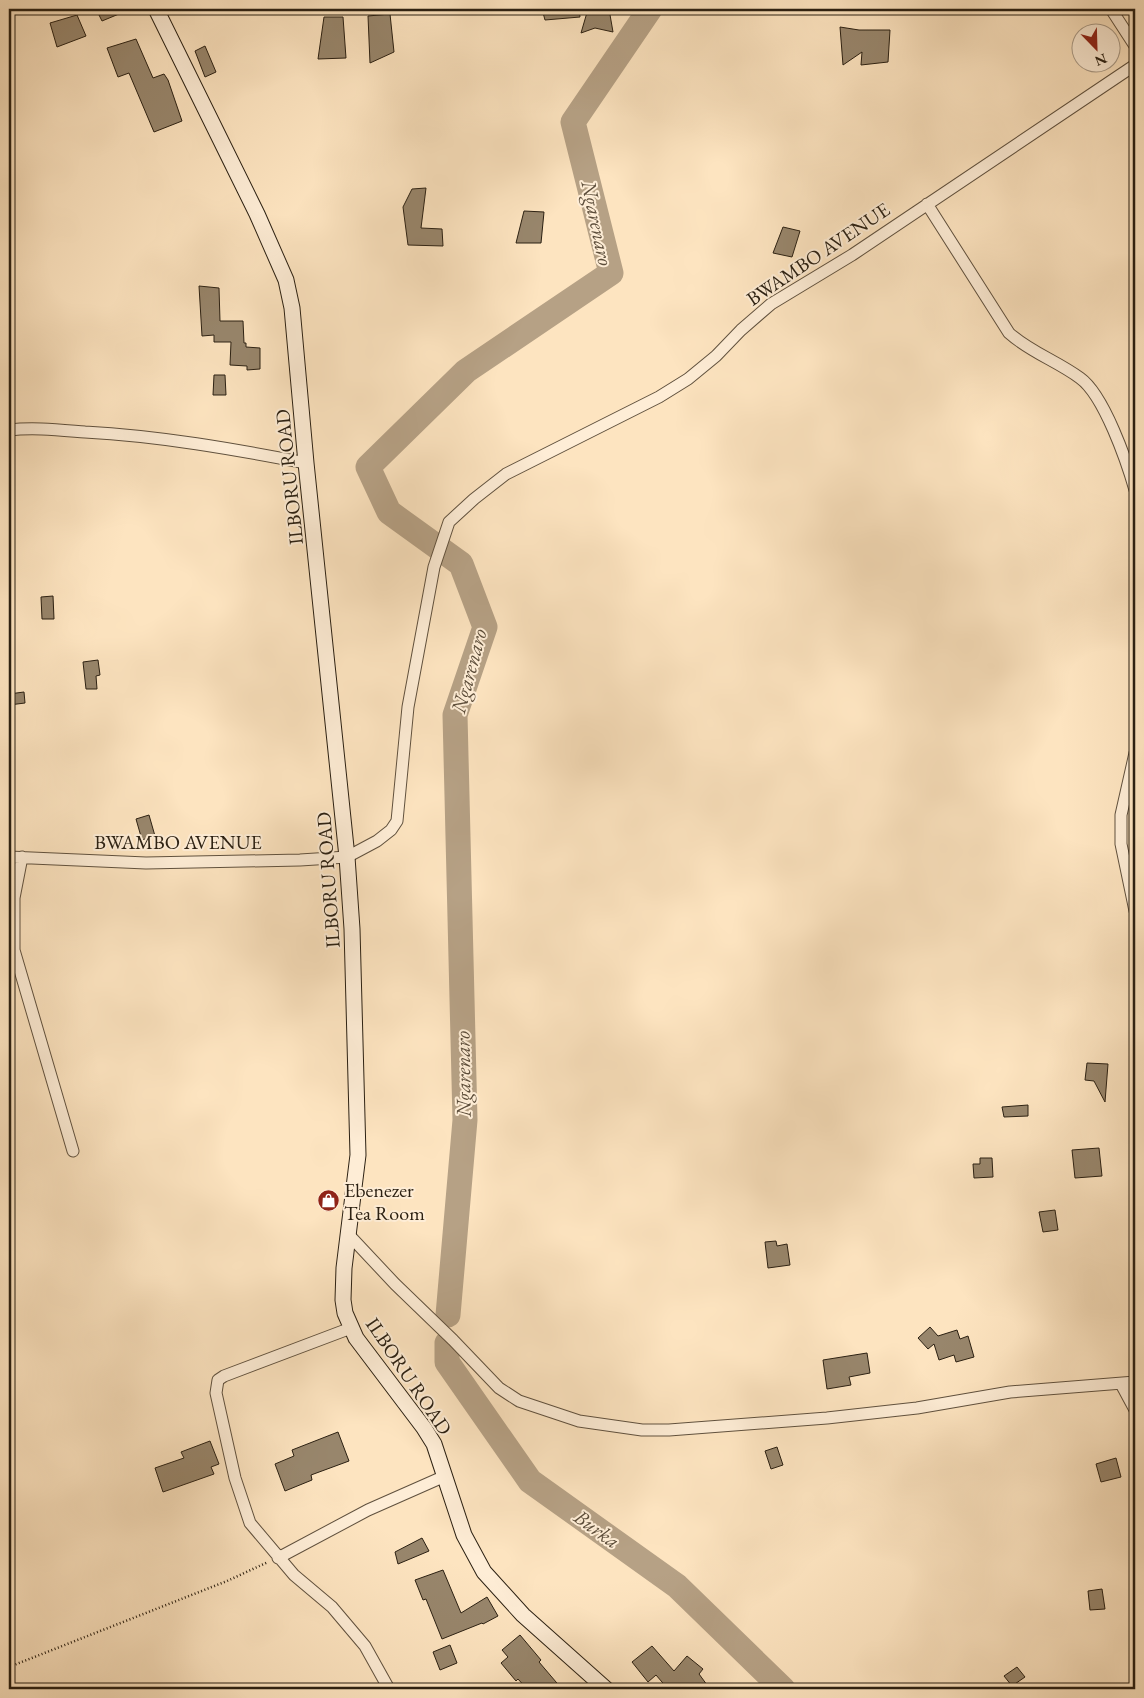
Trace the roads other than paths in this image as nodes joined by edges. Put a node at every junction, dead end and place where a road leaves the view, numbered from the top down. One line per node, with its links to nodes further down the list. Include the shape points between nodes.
1 (156, 9): 8 (street, ILBORU ROAD, via 228,153 286,280 297,346)
2 (1111, 9): 3 (street)
3 (1135, 46)
4 (1135, 65): 5 (street, BWAMBO AVENUE)
5 (927, 204): 7 (street, via 1009,333 1020,343 1082,379 1095,394); 13 (street, BWAMBO AVENUE, via 771,304 688,378 659,397 506,474 449,522 434,567 408,707 397,821 391,830)
6 (9, 430): 8 (street, via 128,434)
7 (1131, 461): 9 (street)
8 (306, 463): 13 (street, ILBORU ROAD)
9 (1135, 490)
10 (1135, 753): 14 (street, via 1120,815 1121,844)
11 (9, 857): 12 (street, BWAMBO AVENUE)
12 (22, 857): 13 (street, BWAMBO AVENUE, via 146,863); 15 (street, via 14,898 14,950)
13 (347, 857): 16 (street, ILBORU ROAD, via 354,958 358,1135)
14 (1135, 911)
15 (73, 1151)
16 (349, 1235): 17 (street, ILBORU ROAD, via 343,1300); 19 (street, via 498,1388 519,1401 579,1421 642,1430 669,1430 827,1418 917,1408 1010,1392)
17 (351, 1328): 21 (street, ILBORU ROAD, via 424,1428); 22 (street, via 218,1380 216,1393 235,1478 250,1523)
18 (1135, 1382): 19 (street)
19 (1121, 1384): 20 (street)
20 (1135, 1410)
21 (446, 1476): 22 (street, via 368,1510); 24 (street, ILBORU ROAD, via 464,1535 484,1572 523,1615)
22 (278, 1558): 23 (street, via 332,1606 360,1640)
23 (389, 1689)
24 (606, 1689)

